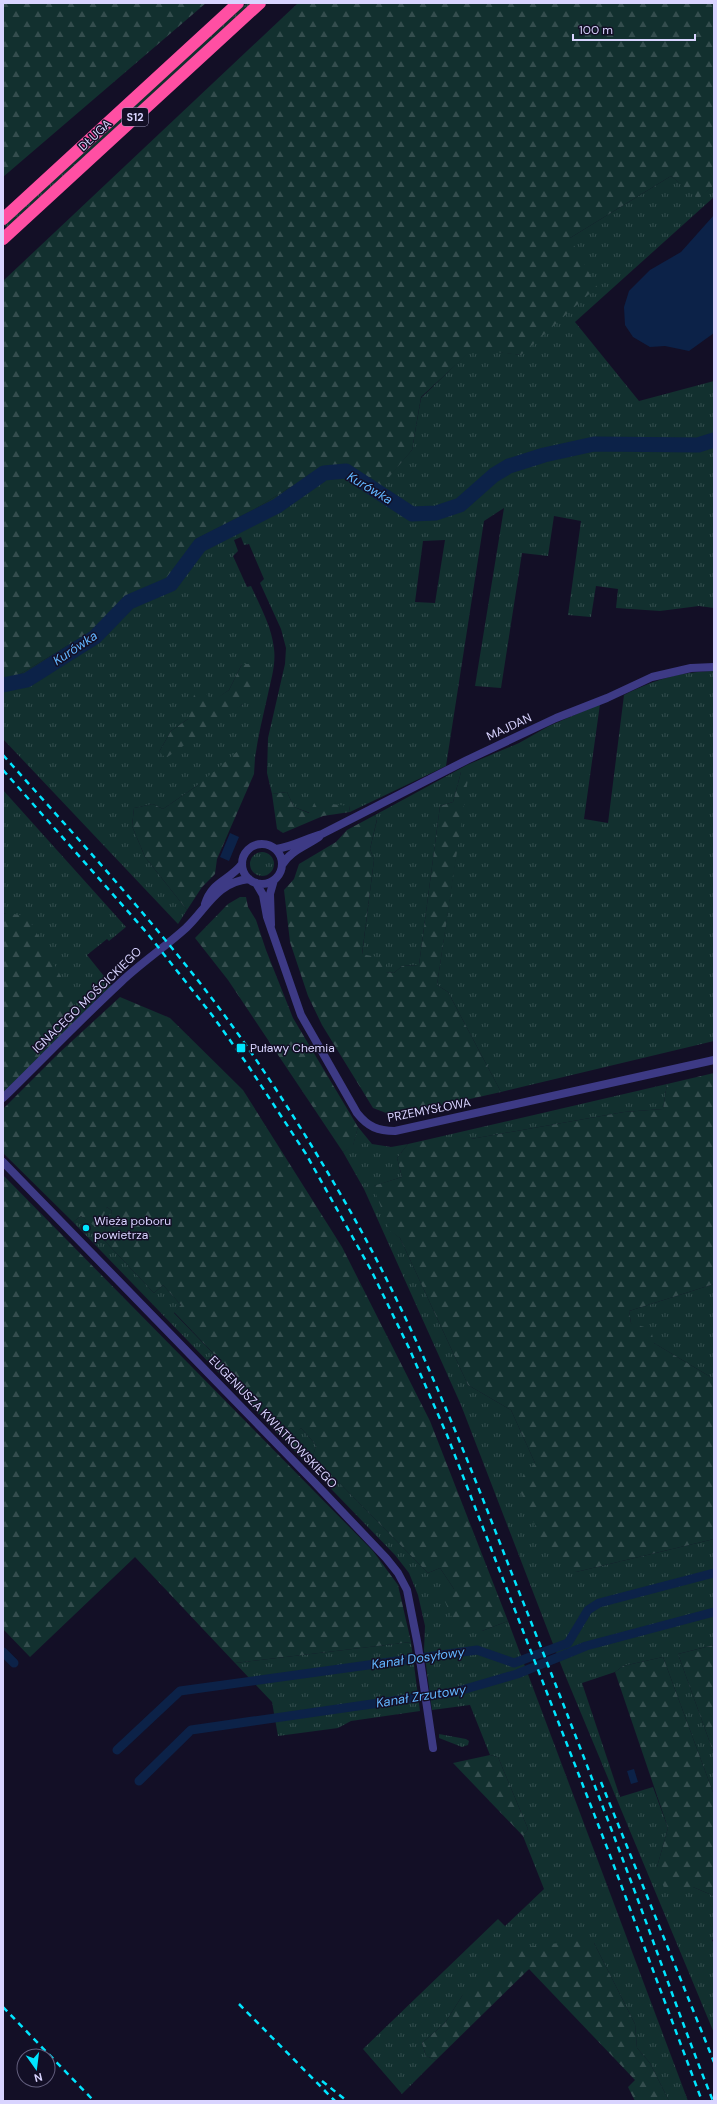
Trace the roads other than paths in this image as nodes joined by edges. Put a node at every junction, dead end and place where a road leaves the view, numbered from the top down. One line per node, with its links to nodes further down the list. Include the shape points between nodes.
1 (238, 3): 3 (highway, DŁUGA / S12)
2 (260, 3): 4 (highway, DŁUGA / S12)
3 (3, 219)
4 (7, 235)
5 (714, 667): 6 (street, MAJDAN, via 690,668 652,677 501,744)
6 (322, 834): 7 (street, MAJDAN); 9 (street, MAJDAN, via 293,853)
7 (276, 849): 8 (street, via 264,844 256,845 245,854); 9 (street, via 281,856)
8 (242, 864): 11 (street, via 244,872); 12 (street, IGNACEGO MOŚCICKIEGO, via 235,873 211,889)
9 (282, 865): 10 (street, via 280,874)
10 (274, 880): 11 (street, via 265,884); 13 (street, PRZEMYSŁOWA, via 270,894)
11 (253, 881): 12 (street, IGNACEGO MOŚCICKIEGO, via 234,882); 13 (street, PRZEMYSŁOWA, via 263,895)
12 (205, 904): 15 (street, IGNACEGO MOŚCICKIEGO, via 186,928 119,984)
13 (271, 926): 14 (street, PRZEMYSŁOWA, via 295,999 309,1030 357,1114 364,1122 379,1130 395,1131)
14 (714, 1060)
15 (3, 1098)
16 (3, 1162): 17 (street, EUGENIUSZA KWIATKOWSKIEGO, via 398,1573 407,1590)
17 (433, 1748)

